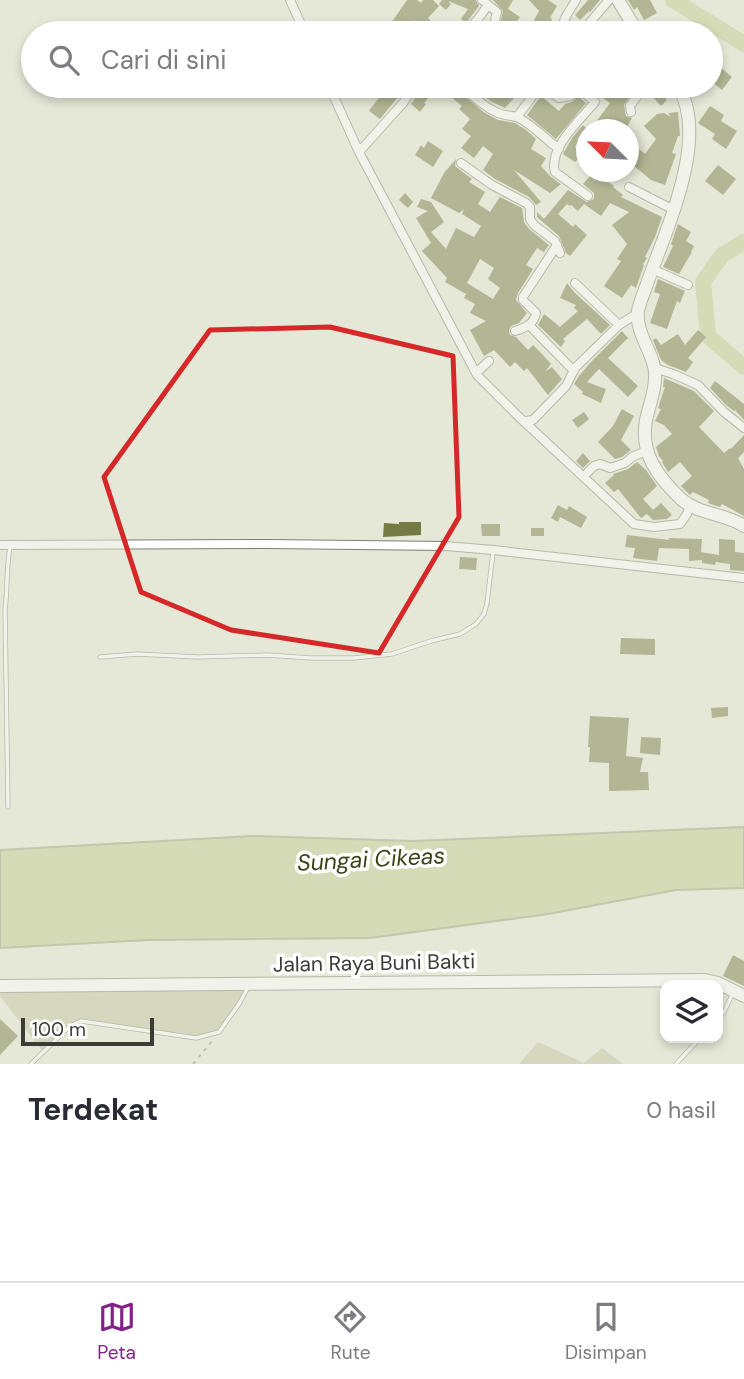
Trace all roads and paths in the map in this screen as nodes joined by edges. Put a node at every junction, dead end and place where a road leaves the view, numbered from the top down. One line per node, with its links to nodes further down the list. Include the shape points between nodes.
1 (290, 0): 6 (street)
2 (576, 0): 9 (street)
3 (609, 0): 10 (street)
4 (618, 0): 11 (main road)
5 (485, 3): 7 (street); 8 (street, via 497,12)
6 (300, 21)
7 (476, 21)
8 (495, 21)
9 (565, 21)
10 (591, 21)
11 (631, 21)
12 (334, 98): 22 (street)
13 (407, 98): 22 (street)
14 (477, 98): 20 (street, via 492,110)
15 (532, 98): 20 (street)
16 (591, 98): 21 (street, via 595,102)
17 (636, 98): 19 (street)
18 (684, 98): 26 (main road, via 689,142)
19 (631, 112)
20 (517, 117): 21 (street)
21 (559, 149): 25 (street, via 555,172)
22 (359, 152): 37 (street)
23 (461, 163): 31 (street, via 526,203 534,225 551,237 558,249 523,297 536,313)
24 (629, 187): 26 (street)
25 (588, 197)
26 (674, 210): 27 (main road)
27 (652, 269): 29 (street); 30 (main road)
28 (575, 283): 32 (street)
29 (688, 285)
30 (638, 313): 32 (street); 35 (main road)
31 (529, 325): 33 (street); 36 (street)
32 (619, 325): 36 (street)
33 (515, 331)
34 (489, 361): 37 (street)
35 (655, 368): 39 (street, via 698,385); 40 (main road)
36 (574, 371): 38 (street, via 566,387)
37 (476, 373): 38 (street)
38 (526, 422): 41 (street)
39 (744, 428)
40 (646, 451): 41 (street, via 611,468 594,466); 42 (main road, via 660,475)
41 (584, 476): 42 (street, via 635,524 680,524)
42 (690, 506): 43 (main road)
43 (744, 526)
44 (0, 545): 45 (street)
45 (10, 545): 46 (street, via 446,546); 49 (lane, via 5,609)
46 (493, 550): 47 (street); 48 (lane, via 487,603 476,624 460,634 392,654 354,658)
47 (744, 578)
48 (100, 657)
49 (8, 807)
50 (250, 984): 51 (main road, Jalan Raya Buni Bakti); 52 (main road, Jalan Raya Buni Bakti, via 705,980); 54 (lane)
51 (0, 986)
52 (739, 993): 53 (lane)
53 (723, 1013)
54 (219, 1032): 56 (lane, via 196,1038 81,1021); 57 (path)
55 (695, 1043): 58 (lane)
56 (31, 1064)
57 (193, 1064)
58 (676, 1064)

